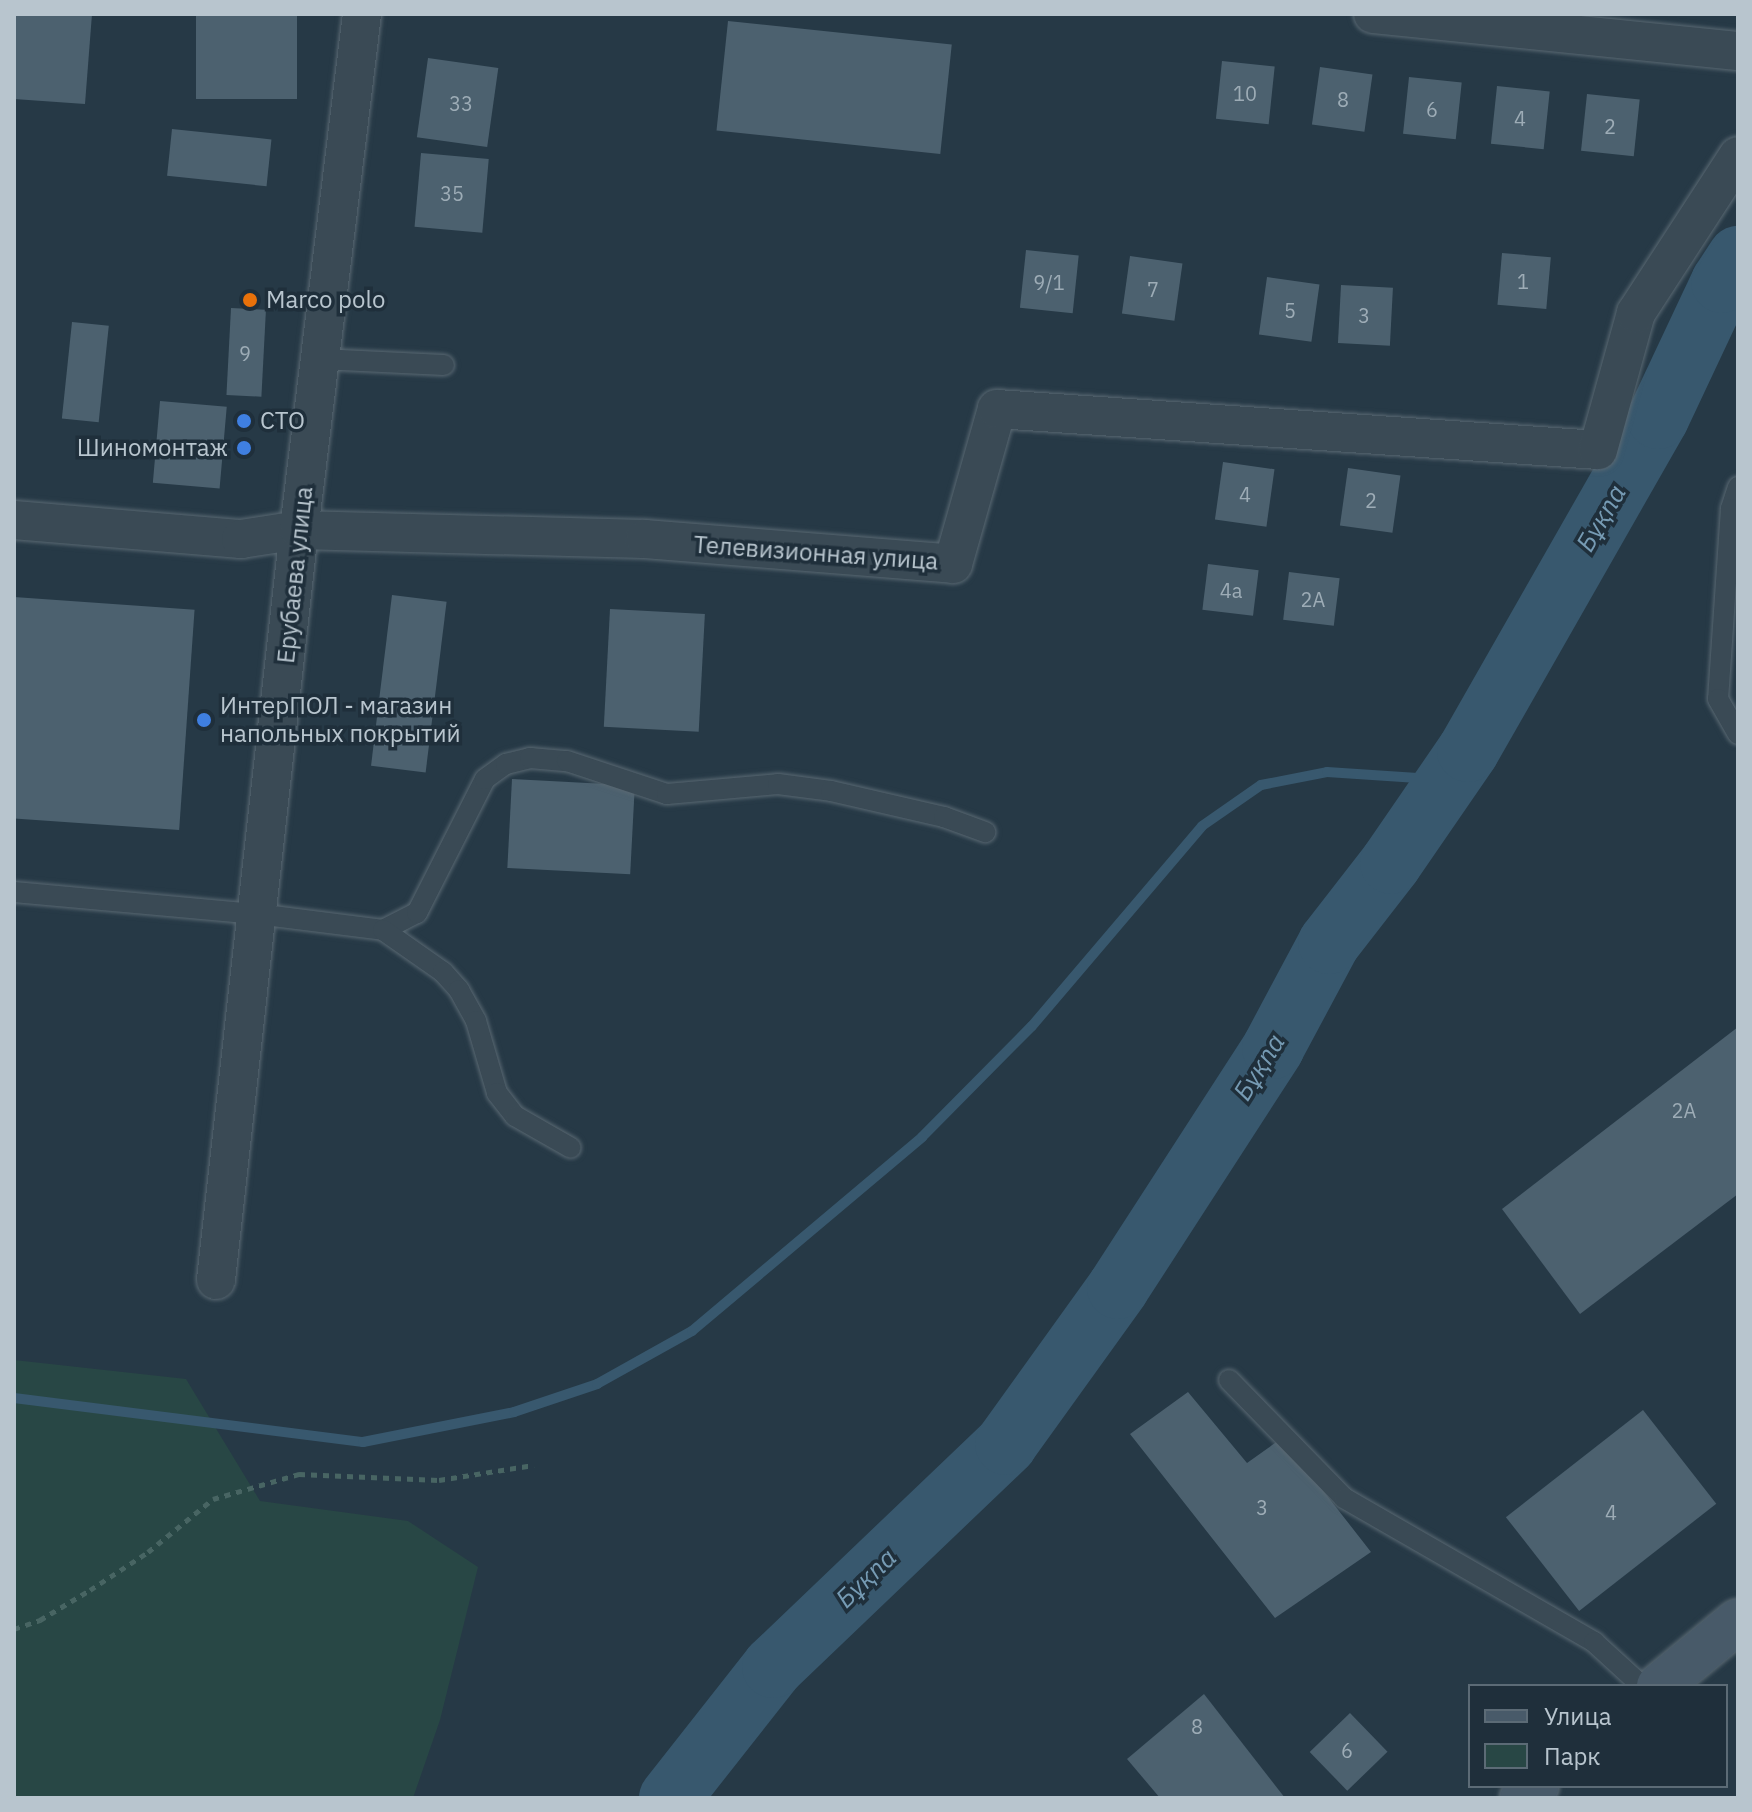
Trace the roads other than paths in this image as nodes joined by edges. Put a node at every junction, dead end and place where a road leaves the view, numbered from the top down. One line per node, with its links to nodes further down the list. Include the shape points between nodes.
1 (362, 14): 5 (street, Ерубаева улица)
2 (1373, 14): 3 (street)
3 (1738, 51)
4 (1738, 156): 9 (street, Телевизионная улица, via 1636,313 1598,450 997,409 953,564 645,539)
5 (320, 359): 6 (lane); 9 (street, Ерубаева улица)
6 (444, 365)
7 (1738, 487): 10 (lane, via 1731,509 1718,699)
8 (14, 520): 9 (street, Телевизионная улица, via 241,539)
9 (299, 530): 13 (street, Ерубаева улица)
10 (1738, 734)
11 (985, 832): 14 (lane, via 831,791 778,784 667,794 599,769 530,758 506,764 485,779 417,913)
12 (14, 892): 13 (lane)
13 (257, 914): 14 (lane); 16 (street, Ерубаева улица)
14 (383, 930): 15 (lane, via 443,972 459,990 476,1021 497,1093 515,1116)
15 (571, 1148)
16 (216, 1280)
17 (1229, 1380): 19 (lane, via 1344,1498 1594,1642)
18 (1738, 1621): 20 (street)
19 (1640, 1684)
20 (1661, 1684)

